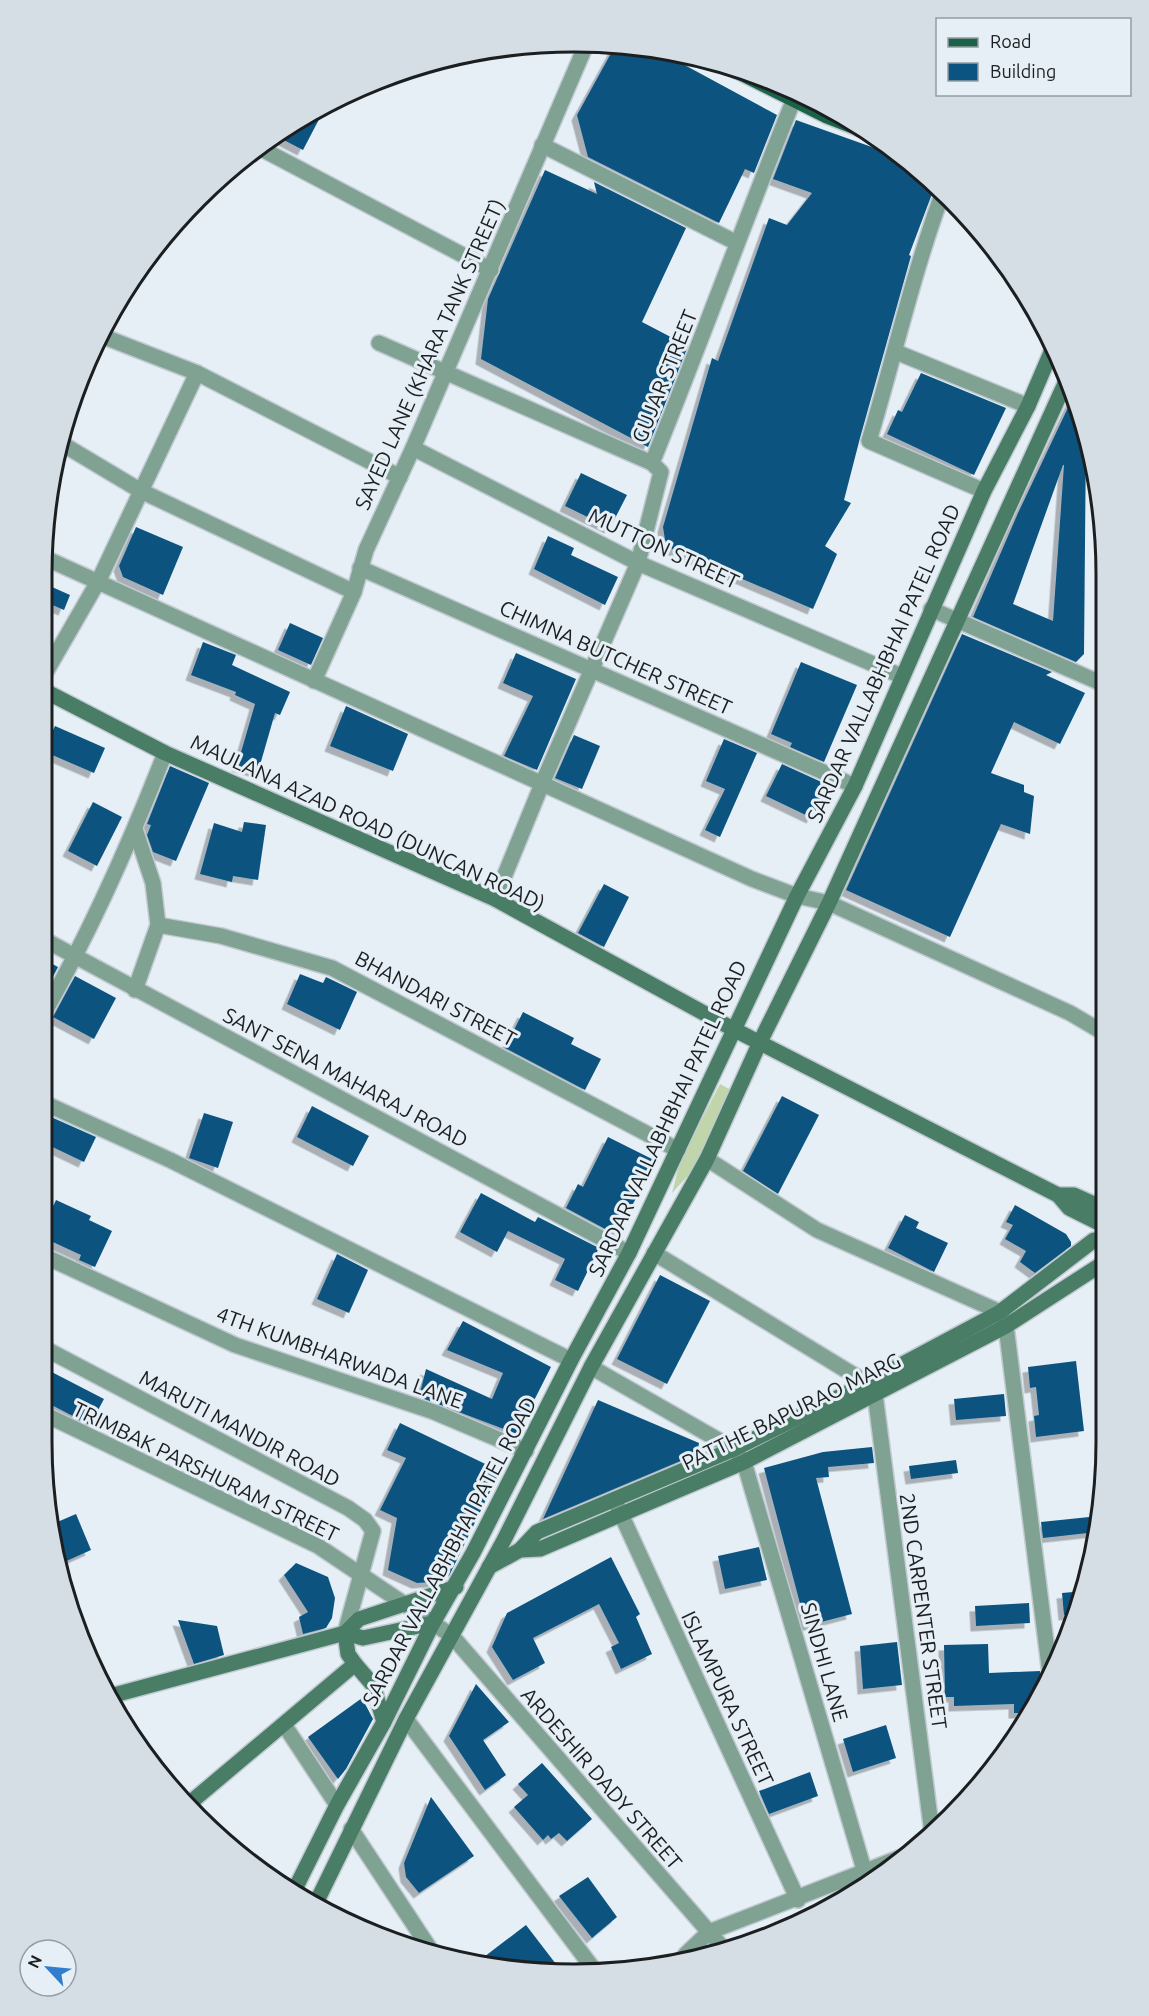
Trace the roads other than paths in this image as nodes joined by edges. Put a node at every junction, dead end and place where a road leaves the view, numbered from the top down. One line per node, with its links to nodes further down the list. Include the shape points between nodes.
1 (583, 53): 3 (street, SAYED LANE (KHARA TANK STREET))
2 (793, 101): 6 (street, GUJAR STREET)
3 (543, 146): 6 (street); 7 (street, SAYED LANE (KHARA TANK STREET))
4 (268, 152): 7 (street)
5 (940, 201): 10 (street, via 924,244)
6 (737, 243): 18 (street, GUJAR STREET)
7 (491, 270): 12 (street, SAYED LANE (KHARA TANK STREET))
8 (109, 339): 13 (street)
9 (380, 343): 12 (street)
10 (896, 352): 15 (street); 21 (street, via 869,441)
11 (1049, 357): 15 (main road, SARDAR VALLABHBHAI PATEL ROAD)
12 (446, 370): 17 (street, SAYED LANE (KHARA TANK STREET)); 18 (street)
13 (197, 373): 19 (street); 20 (street)
14 (1062, 389): 28 (main road, SARDAR VALLABHBHAI PATEL ROAD)
15 (1028, 406): 21 (main road, SARDAR VALLABHBHAI PATEL ROAD)
16 (68, 448): 20 (street)
17 (413, 448): 19 (street, SAYED LANE (KHARA TANK STREET)); 23 (street, MUTTON STREET)
18 (652, 463): 23 (street, GUJAR STREET, via 661,472)
19 (400, 477): 24 (street, SAYED LANE (KHARA TANK STREET))
20 (141, 491): 25 (street); 26 (street)
21 (984, 491): 27 (main road, SARDAR VALLABHBHAI PATEL ROAD)
22 (53, 561): 25 (street)
23 (638, 562): 30 (street, GUJAR STREET); 31 (street, MUTTON STREET)
24 (360, 568): 26 (street, SAYED LANE (KHARA TANK STREET)); 30 (street, CHIMNA BUTCHER STREET)
25 (99, 580): 29 (street); 32 (street)
26 (354, 592): 32 (street, SAYED LANE (KHARA TANK STREET))
27 (931, 609): 28 (street); 31 (main road, SARDAR VALLABHBHAI PATEL ROAD)
28 (957, 620): 33 (street); 41 (main road, SARDAR VALLABHBHAI PATEL ROAD)
29 (52, 661)
30 (593, 669): 36 (street, GUJAR STREET); 37 (street, CHIMNA BUTCHER STREET)
31 (901, 676): 37 (main road, SARDAR VALLABHBHAI PATEL ROAD)
32 (314, 681): 36 (street)
33 (1096, 681)
34 (52, 695): 35 (main road, MAULANA AZAD ROAD (DUNCAN ROAD))
35 (165, 753): 38 (street); 40 (main road, MAULANA AZAD ROAD (DUNCAN ROAD))
36 (542, 784): 39 (street); 40 (street, GUJAR STREET)
37 (855, 786): 39 (main road, SARDAR VALLABHBHAI PATEL ROAD)
38 (135, 829): 42 (street, via 153,883); 44 (street)
39 (796, 896): 41 (street); 48 (main road, SARDAR VALLABHBHAI PATEL ROAD)
40 (495, 899): 48 (main road, MAULANA AZAD ROAD (DUNCAN ROAD))
41 (829, 903): 47 (street); 49 (main road, SARDAR VALLABHBHAI PATEL ROAD)
42 (158, 925): 45 (street); 51 (street, BHANDARI STREET, via 221,936 332,968)
43 (52, 944): 44 (street, SANT SENA MAHARAJ ROAD)
44 (76, 956): 45 (street, SANT SENA MAHARAJ ROAD); 46 (street)
45 (135, 990): 57 (street, SANT SENA MAHARAJ ROAD)
46 (52, 1000)
47 (1096, 1028)
48 (733, 1029): 49 (main road, MAULANA AZAD ROAD (DUNCAN ROAD)); 51 (main road, SARDAR VALLABHBHAI PATEL ROAD)
49 (760, 1042): 52 (main road, SARDAR VALLABHBHAI PATEL ROAD); 53 (main road, MAULANA AZAD ROAD (DUNCAN ROAD), via 1058,1196 1069,1208)
50 (52, 1107): 63 (street, via 170,1160)
51 (678, 1150): 57 (main road, SARDAR VALLABHBHAI PATEL ROAD)
52 (707, 1159): 58 (main road, SARDAR VALLABHBHAI PATEL ROAD); 61 (street, via 817,1230)
53 (1096, 1214)
54 (1096, 1234): 55 (main road)
55 (1094, 1240): 56 (main road); 61 (main road)
56 (1096, 1248)
57 (629, 1253): 63 (main road, SARDAR VALLABHBHAI PATEL ROAD)
58 (654, 1253): 64 (main road, SARDAR VALLABHBHAI PATEL ROAD); 65 (street)
59 (52, 1260): 68 (street, 4TH KUMBHARWADA LANE, via 235,1345 434,1412)
60 (1096, 1265): 61 (main road, PATTHE BAPURAO MARG)
61 (1003, 1319): 65 (main road, PATTHE BAPURAO MARG); 78 (street)
62 (52, 1352): 72 (street, MARUTI MANDIR ROAD, via 365,1520 373,1531)
63 (571, 1360): 68 (main road, SARDAR VALLABHBHAI PATEL ROAD)
64 (591, 1367): 67 (street); 71 (main road, SARDAR VALLABHBHAI PATEL ROAD)
65 (871, 1389): 67 (main road); 69 (main road, PATTHE BAPURAO MARG); 86 (street, 2ND CARPENTER STREET)
66 (52, 1418): 72 (street, TRIMBAK PARSHURAM STREET, via 318,1546)
67 (734, 1449): 69 (street); 70 (main road)
68 (526, 1451): 73 (main road, SARDAR VALLABHBHAI PATEL ROAD)
69 (744, 1462): 70 (main road, PATTHE BAPURAO MARG); 89 (street, SINDHI LANE)
70 (618, 1507): 71 (main road, PATTHE BAPURAO MARG, via 540,1549 520,1550); 92 (street, ISLAMPURA STREET)
71 (487, 1568): 73 (main road, PATTHE BAPURAO MARG); 77 (main road, SARDAR VALLABHBHAI PATEL ROAD)
72 (360, 1574): 74 (street, TRIMBAK PARSHURAM STREET); 76 (street)
73 (452, 1590): 74 (main road); 75 (main road, SARDAR VALLABHBHAI PATEL ROAD)
74 (404, 1605): 75 (street, ARDESHIR DADY STREET); 76 (main road, via 359,1619)
75 (433, 1623): 76 (main road, via 363,1638); 77 (street, ARDESHIR DADY STREET); 82 (main road, SARDAR VALLABHBHAI PATEL ROAD)
76 (345, 1634): 79 (main road, via 348,1654); 80 (main road)
77 (452, 1636): 81 (main road, SARDAR VALLABHBHAI PATEL ROAD); 93 (street, ARDESHIR DADY STREET)
78 (1048, 1660)
79 (356, 1664): 82 (main road, via 373,1685); 83 (main road)
80 (118, 1694)
81 (406, 1719): 87 (main road, SARDAR VALLABHBHAI PATEL ROAD); 97 (street)
82 (384, 1722): 85 (main road, SARDAR VALLABHBHAI PATEL ROAD)
83 (285, 1726): 84 (main road); 85 (street)
84 (194, 1799)
85 (337, 1805): 90 (main road, SARDAR VALLABHBHAI PATEL ROAD)
86 (931, 1823)
87 (351, 1829): 91 (main road, SARDAR VALLABHBHAI PATEL ROAD); 94 (street)
88 (875, 1869): 89 (street)
89 (865, 1873): 92 (street)
90 (297, 1884)
91 (319, 1897)
92 (798, 1899): 93 (street)
93 (709, 1932): 95 (street, ARDESHIR DADY STREET); 96 (street)
94 (425, 1942)
95 (719, 1943)
96 (690, 1950)
97 (589, 1963)

